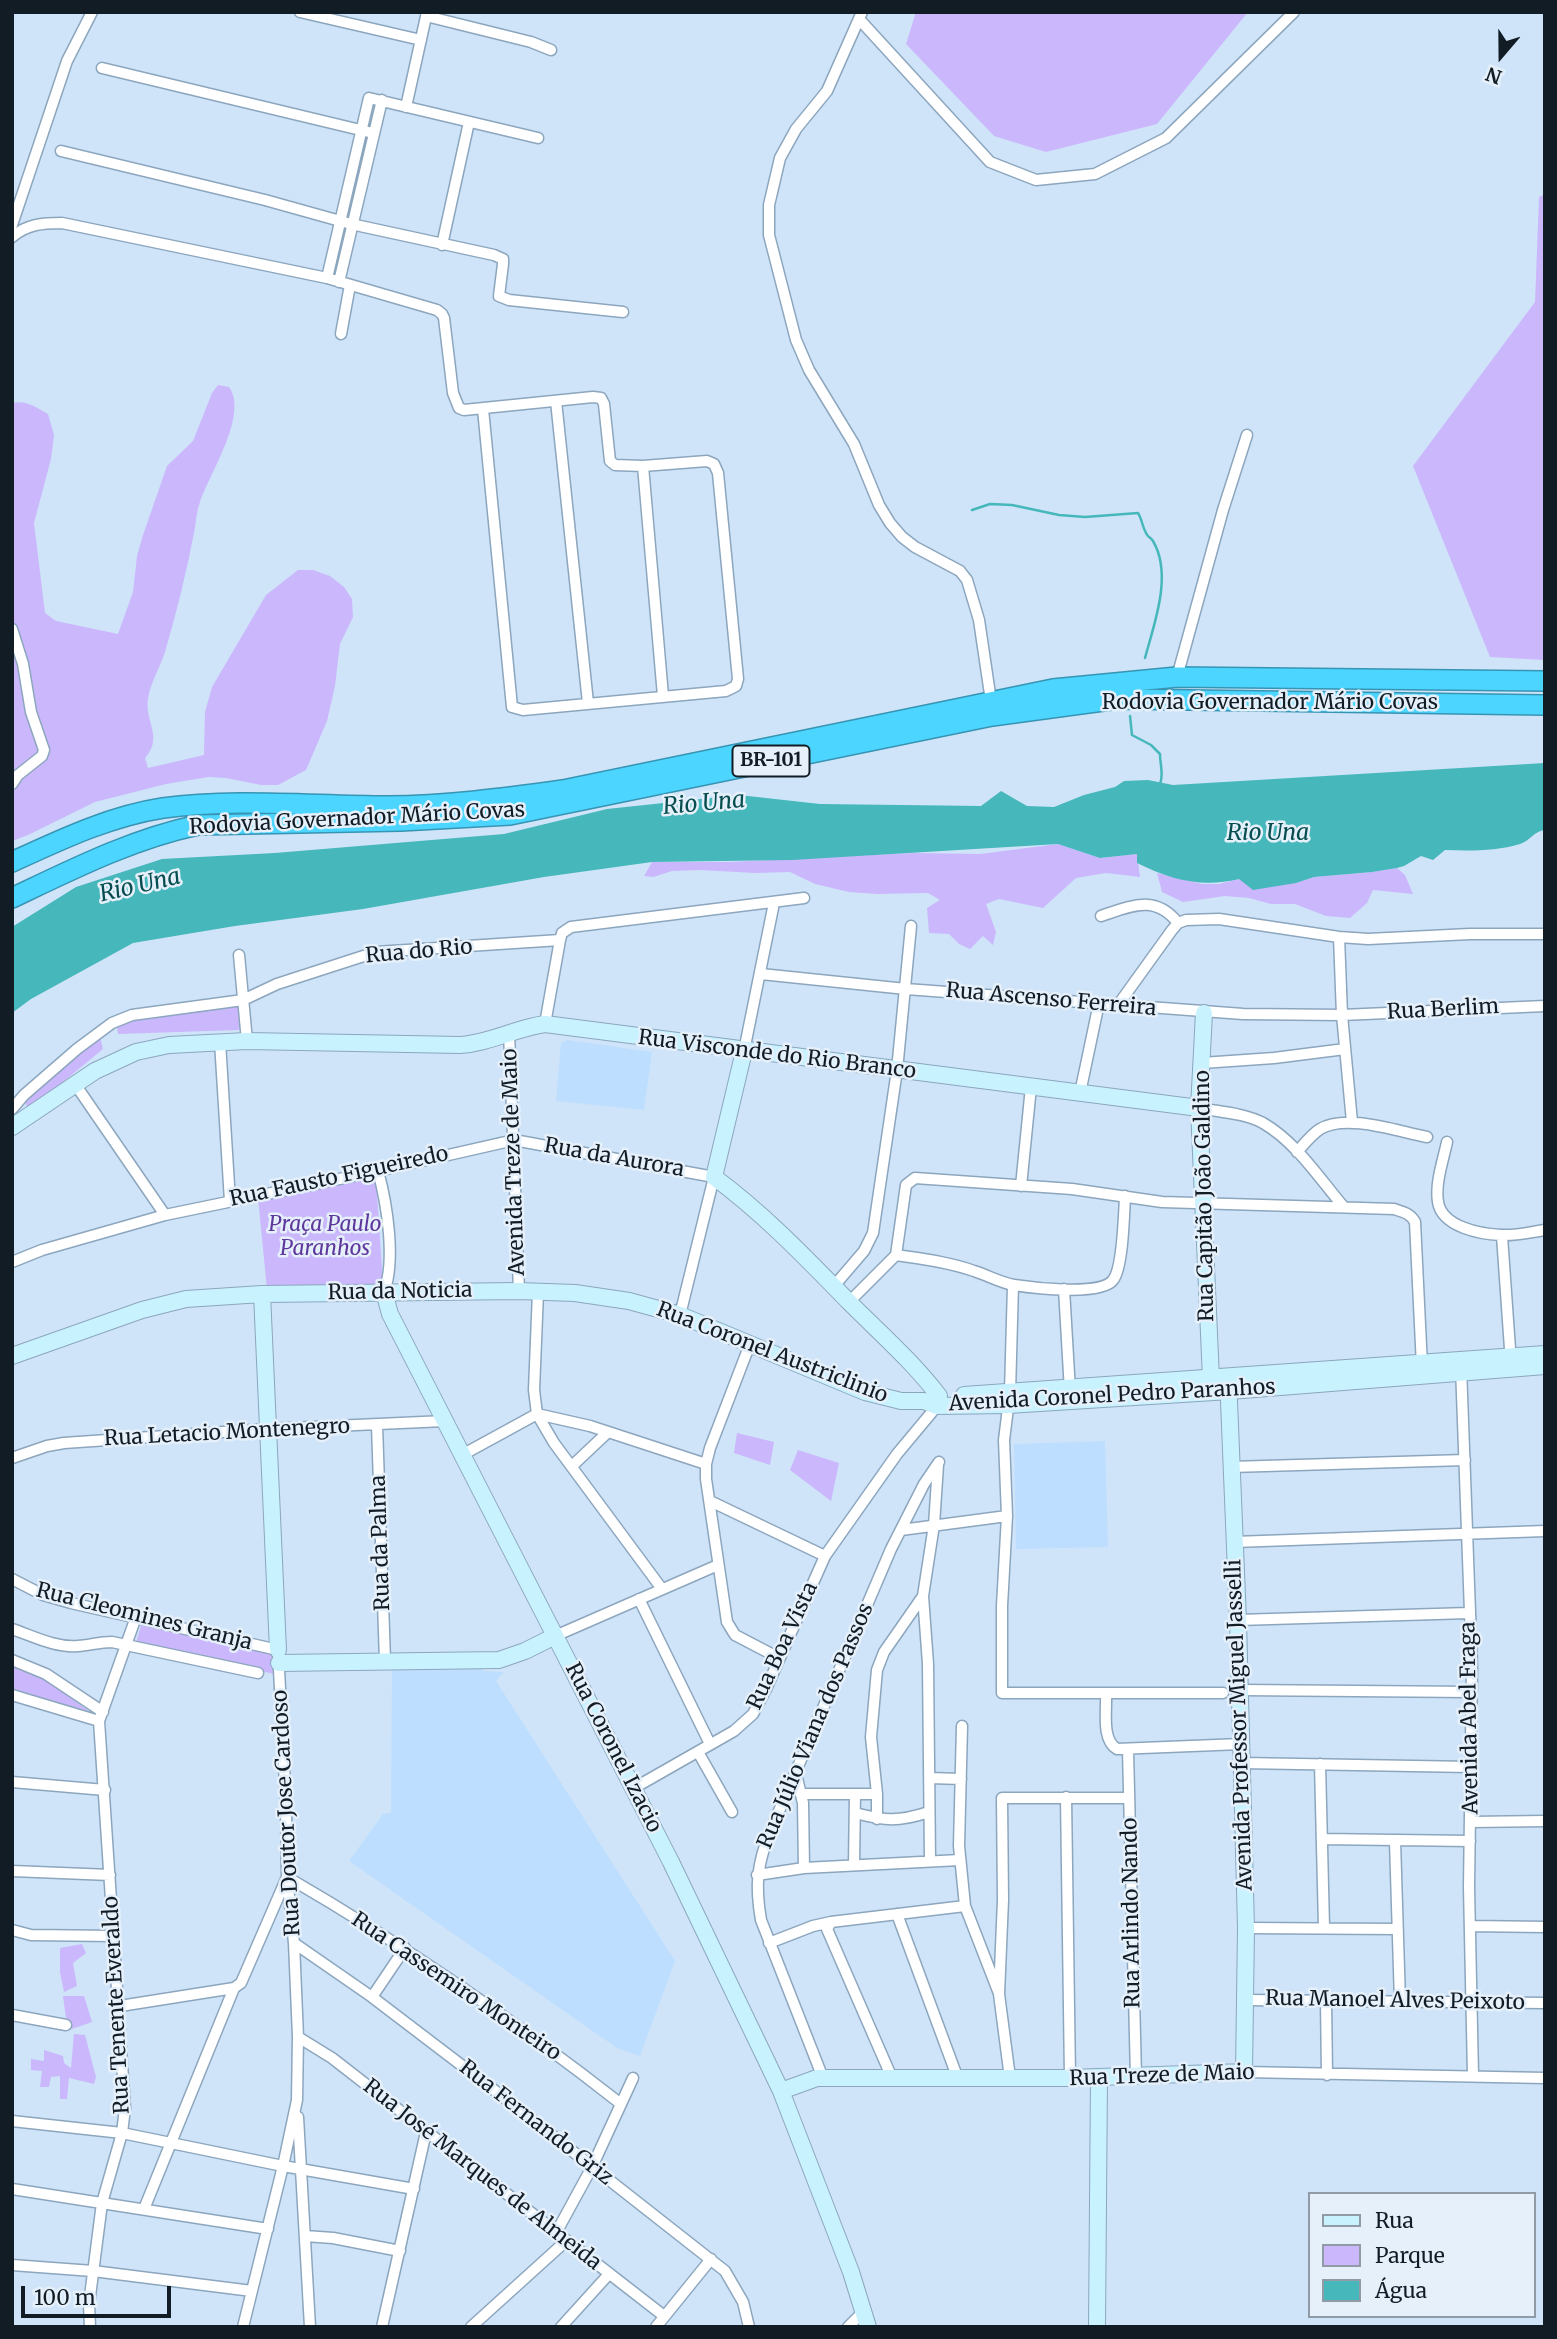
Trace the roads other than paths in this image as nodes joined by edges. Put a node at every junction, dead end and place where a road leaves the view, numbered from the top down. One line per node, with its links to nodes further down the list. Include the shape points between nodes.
1 (92, 12): 17 (street, via 67,61)
2 (300, 12): 6 (street)
3 (1294, 12): 5 (street, via 1166,138 1095,174 1036,180 990,162)
4 (427, 14): 6 (street); 7 (street)
5 (860, 15): 32 (street, via 827,91 796,129 780,158 769,205 769,235 796,340 854,444 879,505 902,537 960,571 967,580 979,620)
6 (421, 40): 10 (street)
7 (551, 50)
8 (102, 68): 12 (street)
9 (382, 100): 10 (street); 12 (street, via 369,98); 13 (street)
10 (406, 107): 11 (street)
11 (469, 122): 14 (street); 19 (street)
12 (361, 130): 13 (street); 16 (street)
13 (373, 133): 16 (street)
14 (538, 138)
15 (61, 150): 16 (street)
16 (346, 222): 19 (street); 20 (street); 21 (street)
17 (12, 225)
18 (12, 237): 20 (street, via 39,223 62,223)
19 (442, 245): 22 (street, via 503,259 498,292 503,298)
20 (327, 278): 21 (street)
21 (345, 284): 23 (street); 25 (street, via 442,314 459,408)
22 (623, 312)
23 (341, 334)
24 (556, 401): 25 (street); 27 (street, via 601,398 610,461); 33 (street)
25 (483, 409): 33 (street, via 512,707 523,710)
26 (1247, 435): 29 (street)
27 (643, 466): 31 (street); 31 (street, via 714,464 738,679 732,690)
28 (12, 629): 35 (street, via 30,712 44,750)
29 (1177, 677): 30 (highway, Rodovia Governador Mário Covas / BR-101); 32 (highway, Rodovia Governador Mário Covas / BR-101, via 1053,689)
30 (1545, 681)
31 (663, 696): 33 (street)
32 (990, 701): 36 (highway, Rodovia Governador Mário Covas / BR-101, via 506,798 389,806 162,808 69,836)
33 (588, 703)
34 (1545, 705): 37 (highway, Rodovia Governador Mário Covas / BR-101, via 1118,699 1060,706 945,725 510,815 198,825 125,846)
35 (12, 784)
36 (12, 862)
37 (12, 898)
38 (804, 898): 39 (street, Rua do Rio)
39 (774, 903): 45 (street, Rua do Rio, via 571,926); 47 (street)
40 (1101, 916): 41 (street, via 1142,903 1168,911)
41 (1178, 923): 44 (street, via 1219,919); 51 (street)
42 (911, 926): 48 (street)
43 (1545, 934): 44 (street)
44 (1339, 937): 54 (street)
45 (560, 940): 49 (street, Rua do Rio, via 376,952 277,984); 55 (street)
46 (239, 955): 49 (street)
47 (761, 974): 48 (street, Rua Ascenso Ferreira); 60 (street)
48 (906, 989): 50 (street, Rua Ascenso Ferreira); 62 (street)
49 (243, 1000): 57 (street); 67 (street, Rua do Rio, via 132,1015 112,1023)
50 (1099, 1003): 51 (street, Rua Ascenso Ferreira); 65 (street)
51 (1118, 1005): 53 (street, Rua Ascenso Ferreira)
52 (1545, 1006): 54 (street, Rua Berlim)
53 (1204, 1013): 54 (street, Rua Ascenso Ferreira); 61 (street, Rua Capitão João Galdino)
54 (1342, 1015): 59 (street)
55 (545, 1024): 56 (street, Rua Visconde do Rio Branco); 60 (street, Rua Visconde do Rio Branco)
56 (509, 1032): 57 (street, Rua Visconde do Rio Branco, via 468,1045); 71 (street, Avenida Treze de Maio)
57 (247, 1041): 58 (street, Rua Visconde do Rio Branco)
58 (220, 1042): 63 (street, Rua Visconde do Rio Branco, via 136,1052); 78 (street)
59 (1345, 1049): 61 (street); 68 (street)
60 (744, 1051): 62 (street, Rua Visconde do Rio Branco); 75 (street)
61 (1202, 1063): 66 (street, Rua Capitão João Galdino)
62 (897, 1070): 64 (street, Rua Visconde do Rio Branco); 87 (street, via 873,1233)
63 (75, 1084): 69 (street, Rua Visconde do Rio Branco); 81 (street)
64 (1031, 1087): 65 (street, Rua Visconde do Rio Branco); 76 (street)
65 (1080, 1093): 66 (street, Rua Visconde do Rio Branco)
66 (1199, 1108): 73 (street, via 1262,1123); 79 (street, Rua Capitão João Galdino)
67 (12, 1109)
68 (1352, 1122): 70 (street); 73 (street, via 1322,1128)
69 (12, 1127)
70 (1427, 1137)
71 (514, 1140): 74 (street, Rua Fausto Figueiredo); 75 (street, Rua da Aurora); 89 (street, Avenida Treze de Maio)
72 (1447, 1142): 83 (street, via 1437,1191 1440,1209 1467,1230)
73 (1297, 1152): 80 (street)
74 (378, 1171): 78 (street, Rua Fausto Figueiredo); 90 (street, Rua Coronel Izacio, via 388,1248)
75 (714, 1177): 87 (street); 94 (street)
76 (1021, 1186): 77 (street); 84 (street, via 915,1178 906,1185)
77 (1125, 1196): 79 (street); 88 (street, via 1116,1277 1105,1287)
78 (230, 1201): 81 (street, Rua Fausto Figueiredo)
79 (1202, 1204): 80 (street); 102 (street, Rua Capitão João Galdino)
80 (1343, 1206): 101 (street, via 1394,1209 1412,1216 1415,1222)
81 (165, 1215): 85 (street, Rua Fausto Figueiredo)
82 (1545, 1230): 83 (street)
83 (1502, 1236): 98 (street)
84 (896, 1255): 86 (street, via 960,1267); 93 (street)
85 (12, 1262)
86 (1013, 1285): 88 (street); 106 (street)
87 (834, 1286): 93 (street)
88 (1064, 1289): 105 (street)
89 (519, 1291): 90 (street, Rua da Noticia); 91 (street, Rua da Noticia)
90 (384, 1292): 92 (street, Rua da Noticia); 109 (street, Rua Coronel Izacio, via 390,1314)
91 (538, 1292): 94 (street, Rua Coronel Austriclinio, via 599,1296); 108 (street)
92 (262, 1294): 97 (street, Rua da Noticia, via 161,1305); 111 (street, Rua Doutor Jose Cardoso)
93 (849, 1302): 107 (street, via 920,1371)
94 (680, 1315): 95 (street, Rua Coronel Austriclinio)
95 (750, 1344): 107 (street, Rua Coronel Austriclinio, via 865,1392 901,1401); 116 (street)
96 (1545, 1354): 98 (street, Avenida Coronel Pedro Paranhos)
97 (12, 1356)
98 (1511, 1363): 99 (street, Avenida Coronel Pedro Paranhos); 100 (street, Avenida Coronel Pedro Paranhos)
99 (1545, 1366)
100 (1461, 1367): 101 (street, Avenida Coronel Pedro Paranhos); 115 (street, Avenida Abel Fraga)
101 (1423, 1370): 103 (street, Avenida Coronel Pedro Paranhos)
102 (1211, 1379): 103 (street, Avenida Coronel Pedro Paranhos); 104 (street, Avenida Coronel Pedro Paranhos)
103 (1229, 1384): 104 (street, Avenida Coronel Pedro Paranhos); 118 (street, Avenida Professor Miguel Jasselli)
104 (1154, 1389): 105 (street, Avenida Coronel Pedro Paranhos)
105 (1070, 1395): 106 (street, Avenida Coronel Pedro Paranhos)
106 (1009, 1399): 107 (street, Avenida Coronel Pedro Paranhos); 120 (street, via 1004,1440)
107 (934, 1401): 126 (street, Rua Boa Vista)
108 (537, 1414): 112 (street); 113 (street); 117 (street)
109 (445, 1421): 110 (street, Rua Letacio Montenegro); 113 (street, Rua Coronel Izacio)
110 (377, 1425): 111 (street, Rua Letacio Montenegro); 141 (street, Rua da Palma)
111 (267, 1429): 114 (street, Rua Letacio Montenegro, via 64,1443); 138 (street, Rua Doutor Jose Cardoso)
112 (608, 1432): 116 (street); 117 (street)
113 (461, 1455): 136 (street, Rua Coronel Izacio)
114 (12, 1458)
115 (1465, 1460): 118 (street); 124 (street, Avenida Abel Fraga)
116 (706, 1464): 119 (street)
117 (572, 1466): 129 (street)
118 (1231, 1467): 125 (street, Avenida Professor Miguel Jasselli)
119 (710, 1501): 126 (street); 127 (street)
120 (1007, 1516): 121 (street); 145 (street, via 1002,1693)
121 (934, 1525): 122 (street); 122 (street, Rua Júlio Viana dos Passos, via 939,1462); 130 (street)
122 (901, 1530): 157 (street, Rua Júlio Viana dos Passos)
123 (1545, 1531): 124 (street)
124 (1468, 1535): 125 (street); 132 (street, Avenida Abel Fraga)
125 (1234, 1542): 134 (street, Avenida Professor Miguel Jasselli)
126 (824, 1556): 139 (street, Rua Boa Vista)
127 (718, 1564): 129 (street); 139 (street, via 731,1630)
128 (12, 1579): 133 (street, Rua Cleomines Granja, via 43,1595)
129 (662, 1589): 131 (street)
130 (923, 1596): 158 (street); 165 (street, via 884,1652 877,1670 871,1737)
131 (639, 1599): 136 (street); 150 (street)
132 (1469, 1613): 134 (street); 144 (street, Avenida Abel Fraga)
133 (136, 1617): 137 (street); 138 (street, Rua Cleomines Granja)
134 (1238, 1620): 143 (street, Avenida Professor Miguel Jasselli)
135 (12, 1629): 137 (street, via 63,1645)
136 (555, 1636): 141 (street, via 499,1660); 161 (street, Rua Coronel Izacio)
137 (128, 1645): 142 (street); 148 (street)
138 (279, 1657): 141 (street); 184 (street, Rua Doutor Jose Cardoso)
139 (779, 1658): 150 (street, Rua Boa Vista, via 746,1722)
140 (12, 1660): 148 (street, via 46,1674)
141 (385, 1661)
142 (258, 1674)
143 (1240, 1690): 144 (street); 151 (street, Avenida Professor Miguel Jasselli)
144 (1471, 1692): 156 (street, Avenida Abel Fraga)
145 (1106, 1693): 146 (street); 152 (street, via 1107,1737 1117,1749)
146 (1223, 1693)
147 (12, 1695): 148 (street)
148 (101, 1717): 162 (street, Rua Tenente Everaldo)
149 (962, 1726): 159 (street)
150 (710, 1744): 153 (street, Rua Boa Vista)
151 (1241, 1744): 152 (street); 154 (street, Avenida Professor Miguel Jasselli)
152 (1128, 1750): 167 (street, Rua Arlindo Nando)
153 (698, 1752): 161 (street, Rua Boa Vista); 168 (street)
154 (1241, 1763): 155 (street); 189 (street, Avenida Professor Miguel Jasselli)
155 (1320, 1764): 156 (street); 174 (street)
156 (1471, 1767): 173 (street, Avenida Abel Fraga)
157 (796, 1774): 163 (street); 183 (street, Rua Júlio Viana dos Passos)
158 (930, 1778): 159 (street); 169 (street)
159 (961, 1779): 177 (street)
160 (12, 1782): 162 (street)
161 (634, 1788): 222 (street, Rua Coronel Izacio)
162 (105, 1790): 182 (street, Rua Tenente Everaldo)
163 (802, 1794): 164 (street); 180 (street)
164 (855, 1794): 165 (street); 170 (street)
165 (877, 1794): 171 (street)
166 (1066, 1797): 167 (street); 199 (street, via 1002,1798); 219 (street)
167 (1129, 1798): 214 (street, Rua Arlindo Nando)
168 (732, 1812)
169 (929, 1812): 171 (street, via 903,1820); 178 (street)
170 (855, 1813): 171 (street); 179 (street)
171 (877, 1819)
172 (1545, 1821): 173 (street)
173 (1471, 1822): 176 (street, Avenida Abel Fraga)
174 (1322, 1839): 175 (street); 190 (street)
175 (1395, 1841): 176 (street); 192 (street)
176 (1470, 1841): 188 (street, Avenida Abel Fraga)
177 (960, 1860): 178 (street); 185 (street)
178 (930, 1861): 179 (street)
179 (854, 1865): 180 (street)
180 (804, 1868): 183 (street)
181 (12, 1871): 182 (street)
182 (110, 1875): 194 (street, Rua Tenente Everaldo)
183 (757, 1875): 196 (street, Rua Júlio Viana dos Passos, via 757,1900)
184 (287, 1877): 195 (street, Rua Doutor Jose Cardoso); 197 (street, Rua Cassemiro Monteiro); 198 (street, via 241,1983)
185 (965, 1906): 186 (street); 199 (street)
186 (897, 1914): 187 (street); 221 (street)
187 (831, 1922): 196 (street); 217 (street, via 827,1929 839,1961)
188 (1470, 1926): 191 (street); 204 (street, Avenida Abel Fraga)
189 (1246, 1927): 190 (street); 201 (street, Avenida Professor Miguel Jasselli)
190 (1324, 1927): 192 (street)
191 (1545, 1927)
192 (1397, 1928): 203 (street)
193 (12, 1930): 194 (street, via 31,1935)
194 (114, 1936): 206 (street, Rua Tenente Everaldo)
195 (294, 1943): 200 (street, Rua Fernando Griz); 209 (street, Rua Doutor Jose Cardoso)
196 (769, 1943): 216 (street, Rua Júlio Viana dos Passos)
197 (405, 1948): 200 (street); 224 (street, Rua Cassemiro Monteiro, via 499,2011)
198 (234, 1988): 206 (street); 228 (street)
199 (999, 1994): 218 (street)
200 (372, 1997): 230 (street, Rua Fernando Griz)
201 (1245, 2000): 202 (street, Rua Manoel Alves Peixoto); 210 (street, Avenida Professor Miguel Jasselli)
202 (1326, 2001): 203 (street, Rua Manoel Alves Peixoto); 211 (street)
203 (1400, 2002): 204 (street, Rua Manoel Alves Peixoto)
204 (1471, 2002): 205 (street, Rua Manoel Alves Peixoto); 212 (street, Avenida Abel Fraga)
205 (1545, 2003)
206 (120, 2006): 227 (street, Rua Tenente Everaldo)
207 (12, 2015): 208 (street)
208 (66, 2025)
209 (298, 2037): 223 (street, Rua Doutor Jose Cardoso); 226 (street, Rua José Marques de Almeida)
210 (1244, 2072): 211 (street, Rua Treze de Maio); 214 (street, Rua Treze de Maio)
211 (1326, 2075): 212 (street, Rua Treze de Maio)
212 (1473, 2076): 220 (street, Rua Treze de Maio)
213 (1098, 2077): 214 (street, Rua Treze de Maio); 219 (street, Rua Treze de Maio); 257 (street)
214 (1136, 2077)
215 (633, 2078): 224 (street)
216 (823, 2078): 217 (street, Rua Treze de Maio); 222 (street, Rua Treze de Maio)
217 (892, 2078): 221 (street, Rua Treze de Maio)
218 (1010, 2078): 219 (street, Rua Treze de Maio); 221 (street, Rua Treze de Maio)
219 (1070, 2078)
220 (1545, 2078)
221 (958, 2079)
222 (781, 2091): 247 (street, Rua Coronel Izacio)
223 (297, 2100): 229 (street, Rua Doutor Jose Cardoso); 231 (street)
224 (621, 2104): 230 (street)
225 (12, 2120): 227 (street)
226 (426, 2132): 233 (street); 237 (street, Rua José Marques de Almeida)
227 (122, 2133): 228 (street); 234 (street, Rua Tenente Everaldo)
228 (171, 2142): 229 (street); 235 (street)
229 (283, 2166): 231 (street); 236 (street, Rua Doutor Jose Cardoso)
230 (592, 2167): 237 (street); 241 (street, Rua Fernando Griz)
231 (300, 2169): 233 (street); 238 (street)
232 (12, 2189): 234 (street)
233 (414, 2189): 240 (street)
234 (102, 2203): 235 (street); 243 (street, Rua Tenente Everaldo)
235 (144, 2209): 236 (street)
236 (268, 2229): 245 (street, Rua Doutor Jose Cardoso)
237 (556, 2232): 239 (street, Rua José Marques de Almeida)
238 (305, 2236): 240 (street); 250 (street)
239 (566, 2241): 244 (street, Rua José Marques de Almeida); 252 (street)
240 (400, 2251): 251 (street)
241 (711, 2259): 246 (street); 255 (street, Rua Fernando Griz, via 736,2286)
242 (12, 2265): 243 (street)
243 (93, 2271): 245 (street); 248 (street, Rua Tenente Everaldo)
244 (609, 2274): 246 (street, Rua José Marques de Almeida); 253 (street)
245 (251, 2291): 249 (street, Rua Doutor Jose Cardoso)
246 (664, 2316): 254 (street)
247 (866, 2319): 256 (street)
248 (90, 2327)
249 (243, 2327)
250 (310, 2327)
251 (382, 2327)
252 (471, 2327)
253 (561, 2327)
254 (656, 2327)
255 (749, 2327)
256 (848, 2327)
257 (1097, 2327)

